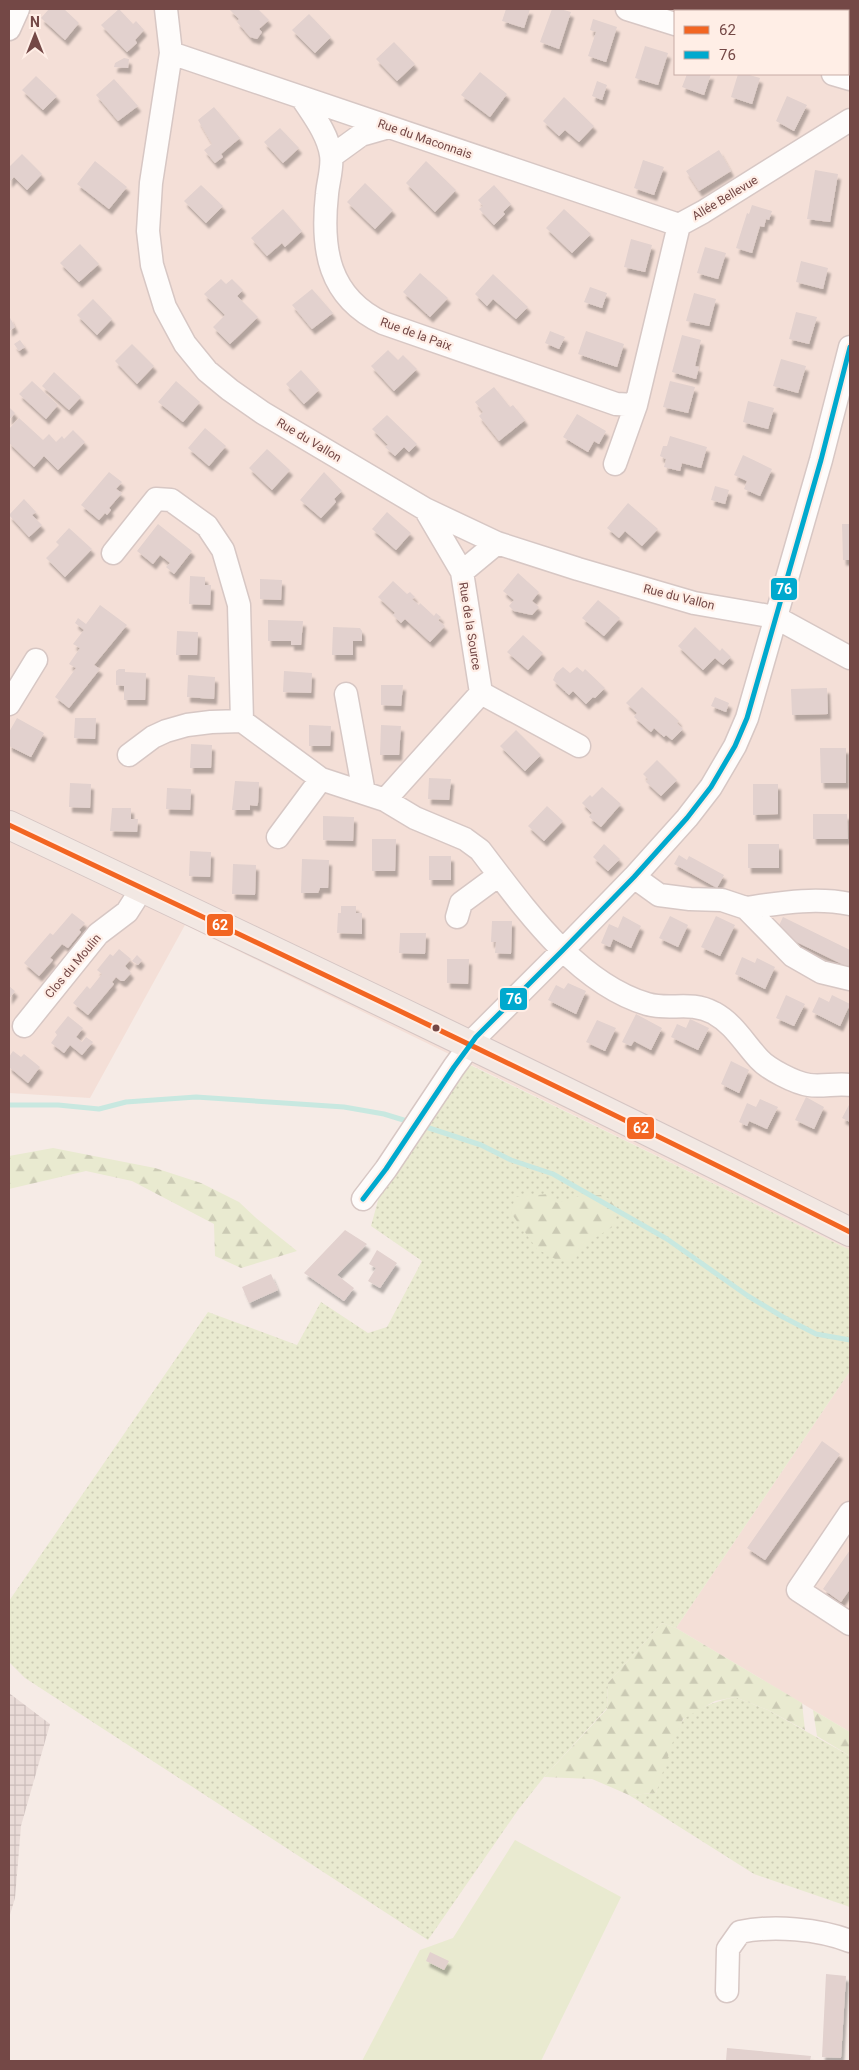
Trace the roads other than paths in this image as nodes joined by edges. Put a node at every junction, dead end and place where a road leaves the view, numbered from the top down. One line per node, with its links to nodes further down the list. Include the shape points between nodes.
1 (18, 9): 5 (street)
2 (166, 9): 6 (street, Rue du Vallon)
3 (636, 10): 4 (street)
4 (674, 24)
5 (9, 29)
6 (171, 54): 9 (street, Rue du Maconnais); 18 (street, Rue du Vallon, via 151,184 148,231 152,265 165,307 185,344 207,371 250,404)
7 (836, 75): 8 (street)
8 (850, 79)
9 (302, 98): 11 (street, Rue du Maconnais); 12 (street, Rue de la Paix, via 322,129)
10 (850, 120): 13 (street, Allée Bellevue)
11 (389, 127): 12 (street, via 361,135); 13 (street, Rue du Maconnais)
12 (332, 156): 15 (street, Rue de la Paix, via 324,229 327,255 333,274 349,300 367,315 616,404)
13 (679, 225): 15 (street, Allée Bellevue)
14 (850, 347): 16 (street)
15 (636, 406): 17 (street, Allée Bellevue)
16 (842, 417): 22 (street)
17 (615, 464)
18 (425, 509): 19 (street, Rue du Vallon); 21 (street, Rue de la Source)
19 (497, 543): 21 (street); 22 (street, Rue du Vallon, via 694,603)
20 (113, 554): 28 (street, via 156,499 171,500 207,526 223,550 238,605)
21 (462, 572): 25 (street, Rue de la Source)
22 (775, 617): 23 (street, Rue du Vallon); 37 (street, via 747,718 734,746 711,787)
23 (850, 658)
24 (36, 660): 27 (street)
25 (481, 693): 29 (street); 33 (street)
26 (346, 694): 32 (street)
27 (9, 704)
28 (242, 721): 30 (street, via 187,725 166,731); 31 (street)
29 (579, 746)
30 (129, 755)
31 (321, 779): 32 (street); 35 (street)
32 (364, 793): 33 (street)
33 (385, 800): 36 (street, via 415,818 465,839 480,850)
34 (9, 825): 38 (main road)
35 (278, 837)
36 (500, 875): 41 (street, via 461,903); 42 (street)
37 (634, 877): 40 (street, via 659,895 722,900); 42 (street)
38 (143, 887): 44 (street, Clos du Moulin, via 127,912 98,934); 45 (main road)
39 (850, 904): 40 (street, via 831,900 797,900)
40 (746, 908): 43 (street, via 793,956 821,972)
41 (457, 917)
42 (562, 951): 45 (street); 46 (street, via 622,993 648,1004 701,1007 716,1015 738,1033 760,1060 780,1073 808,1085)
43 (850, 979)
44 (24, 1026)
45 (470, 1045): 47 (street); 48 (main road)
46 (850, 1085)
47 (363, 1199)
48 (850, 1232)
49 (850, 1513): 50 (street, via 798,1590)
50 (850, 1624)
51 (850, 1941): 52 (street, via 832,1934 761,1928 740,1932 728,1949)
52 (727, 1990)

